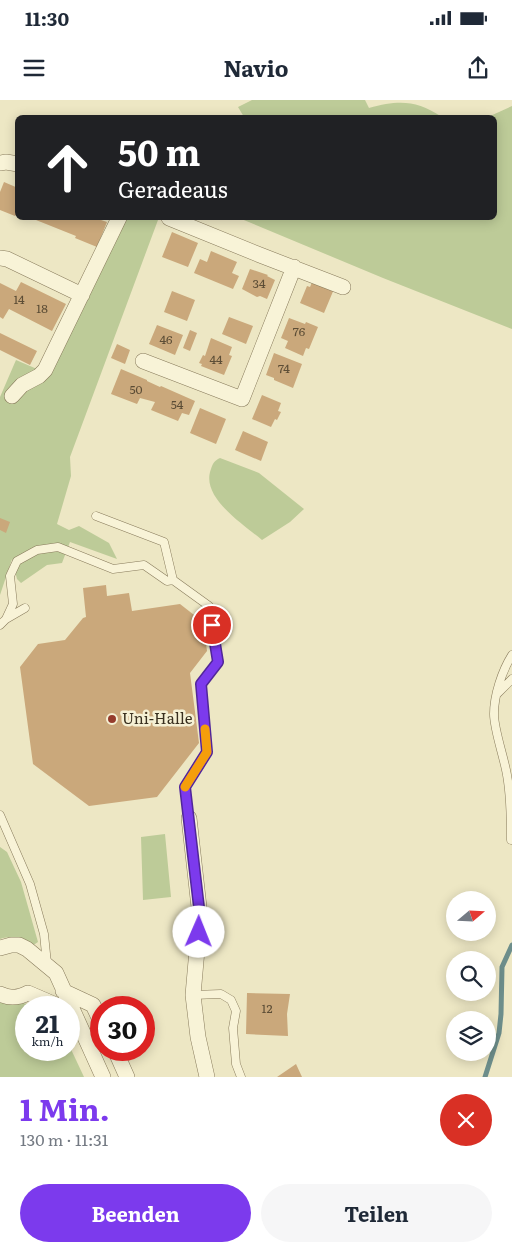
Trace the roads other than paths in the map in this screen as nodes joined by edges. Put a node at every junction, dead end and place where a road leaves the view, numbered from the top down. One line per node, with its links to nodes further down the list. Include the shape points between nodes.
1 (0, 162): 2 (street)
2 (15, 164)
3 (118, 220): 8 (street)
4 (174, 220): 6 (street)
5 (0, 258): 8 (street)
6 (294, 267): 7 (street); 9 (street, via 242,399)
7 (343, 287)
8 (82, 295): 10 (street, via 45,370)
9 (143, 362)
10 (12, 396)
11 (96, 516): 12 (lane, via 164,542)
12 (173, 580): 14 (lane, via 167,581 144,565 113,569 58,547 38,550 17,560 10,576 13,604); 20 (lane, via 209,606 218,662 201,684 207,752 185,787)
13 (25, 608): 14 (lane)
14 (6, 619): 15 (lane)
15 (0, 625)
16 (512, 655): 18 (lane)
17 (512, 680): 18 (lane)
18 (497, 695): 22 (lane, via 494,715 512,809)
19 (0, 815): 21 (lane)
20 (189, 818): 27 (street, via 200,916)
21 (3, 827): 24 (lane, via 30,884 44,934)
22 (511, 840)
23 (0, 948): 24 (street, via 19,945 27,948)
24 (47, 966): 25 (street, via 56,974)
25 (63, 991): 31 (street); 33 (street)
26 (0, 994): 30 (street)
27 (193, 995): 37 (street); 38 (lane, via 221,994 231,1000 236,1011 233,1028 236,1064)
28 (21, 996): 29 (street, via 28,993)
29 (35, 996)
30 (15, 997)
31 (90, 1004)
32 (80, 1034): 33 (street)
33 (85, 1040): 35 (street)
34 (119, 1061): 36 (street)
35 (103, 1077)
36 (127, 1077)
37 (207, 1077)
38 (241, 1077)

